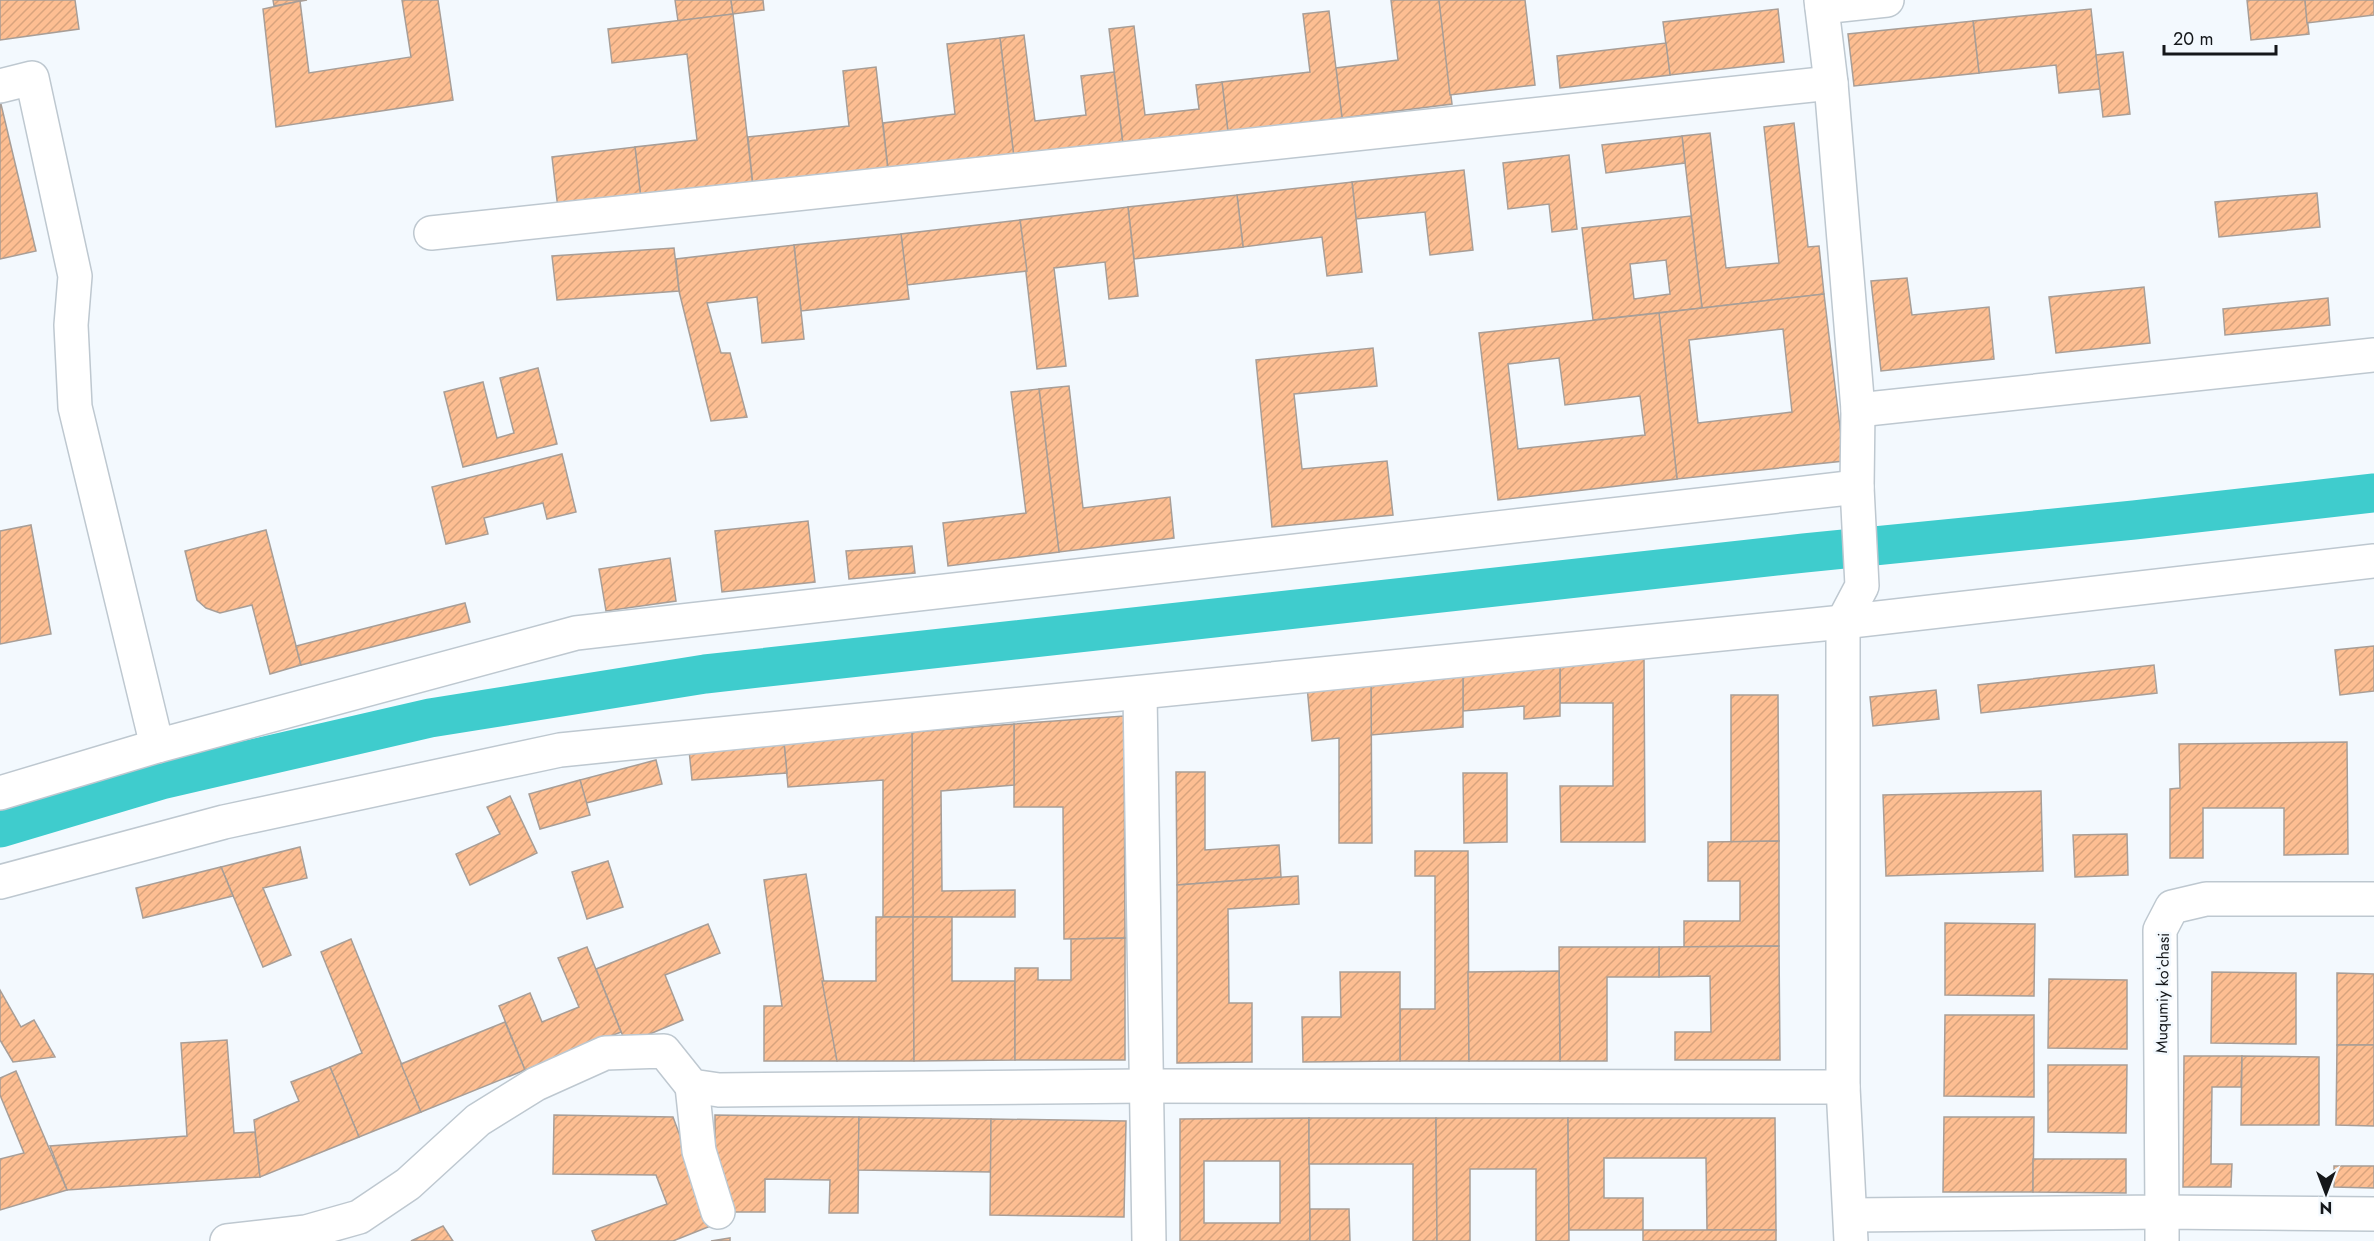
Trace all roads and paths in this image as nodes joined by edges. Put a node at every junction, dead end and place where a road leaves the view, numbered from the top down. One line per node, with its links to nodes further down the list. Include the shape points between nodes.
1 (1887, 0): 2 (street)
2 (1822, 4): 3 (street)
3 (1831, 83): 5 (street); 7 (street)
4 (0, 86): 12 (street, via 32,78 75,276 71,325 75,407)
5 (431, 233)
6 (2374, 355): 7 (street)
7 (1858, 410): 8 (street)
8 (1857, 487): 10 (street, via 1863,586); 12 (street, via 576,633)
9 (2374, 561): 10 (street)
10 (1843, 622): 11 (street); 18 (street)
11 (1140, 694): 14 (street, via 560,750 224,822); 17 (street)
12 (157, 746): 13 (street)
13 (0, 793)
14 (0, 882)
15 (2374, 898): 21 (street, Muqumiy koʻchasi, via 2206,899 2172,908 2160,930)
16 (692, 1086): 17 (street, via 719,1090); 19 (street, via 699,1151); 23 (street, via 664,1051 605,1053 536,1084 478,1120 408,1184 359,1216 306,1232)
17 (1145, 1086): 18 (street); 24 (street)
18 (1843, 1087): 22 (street)
19 (718, 1212)
20 (2374, 1214): 21 (street)
21 (2162, 1227): 22 (street)
22 (1851, 1228)
23 (227, 1241)
24 (1149, 1241)

